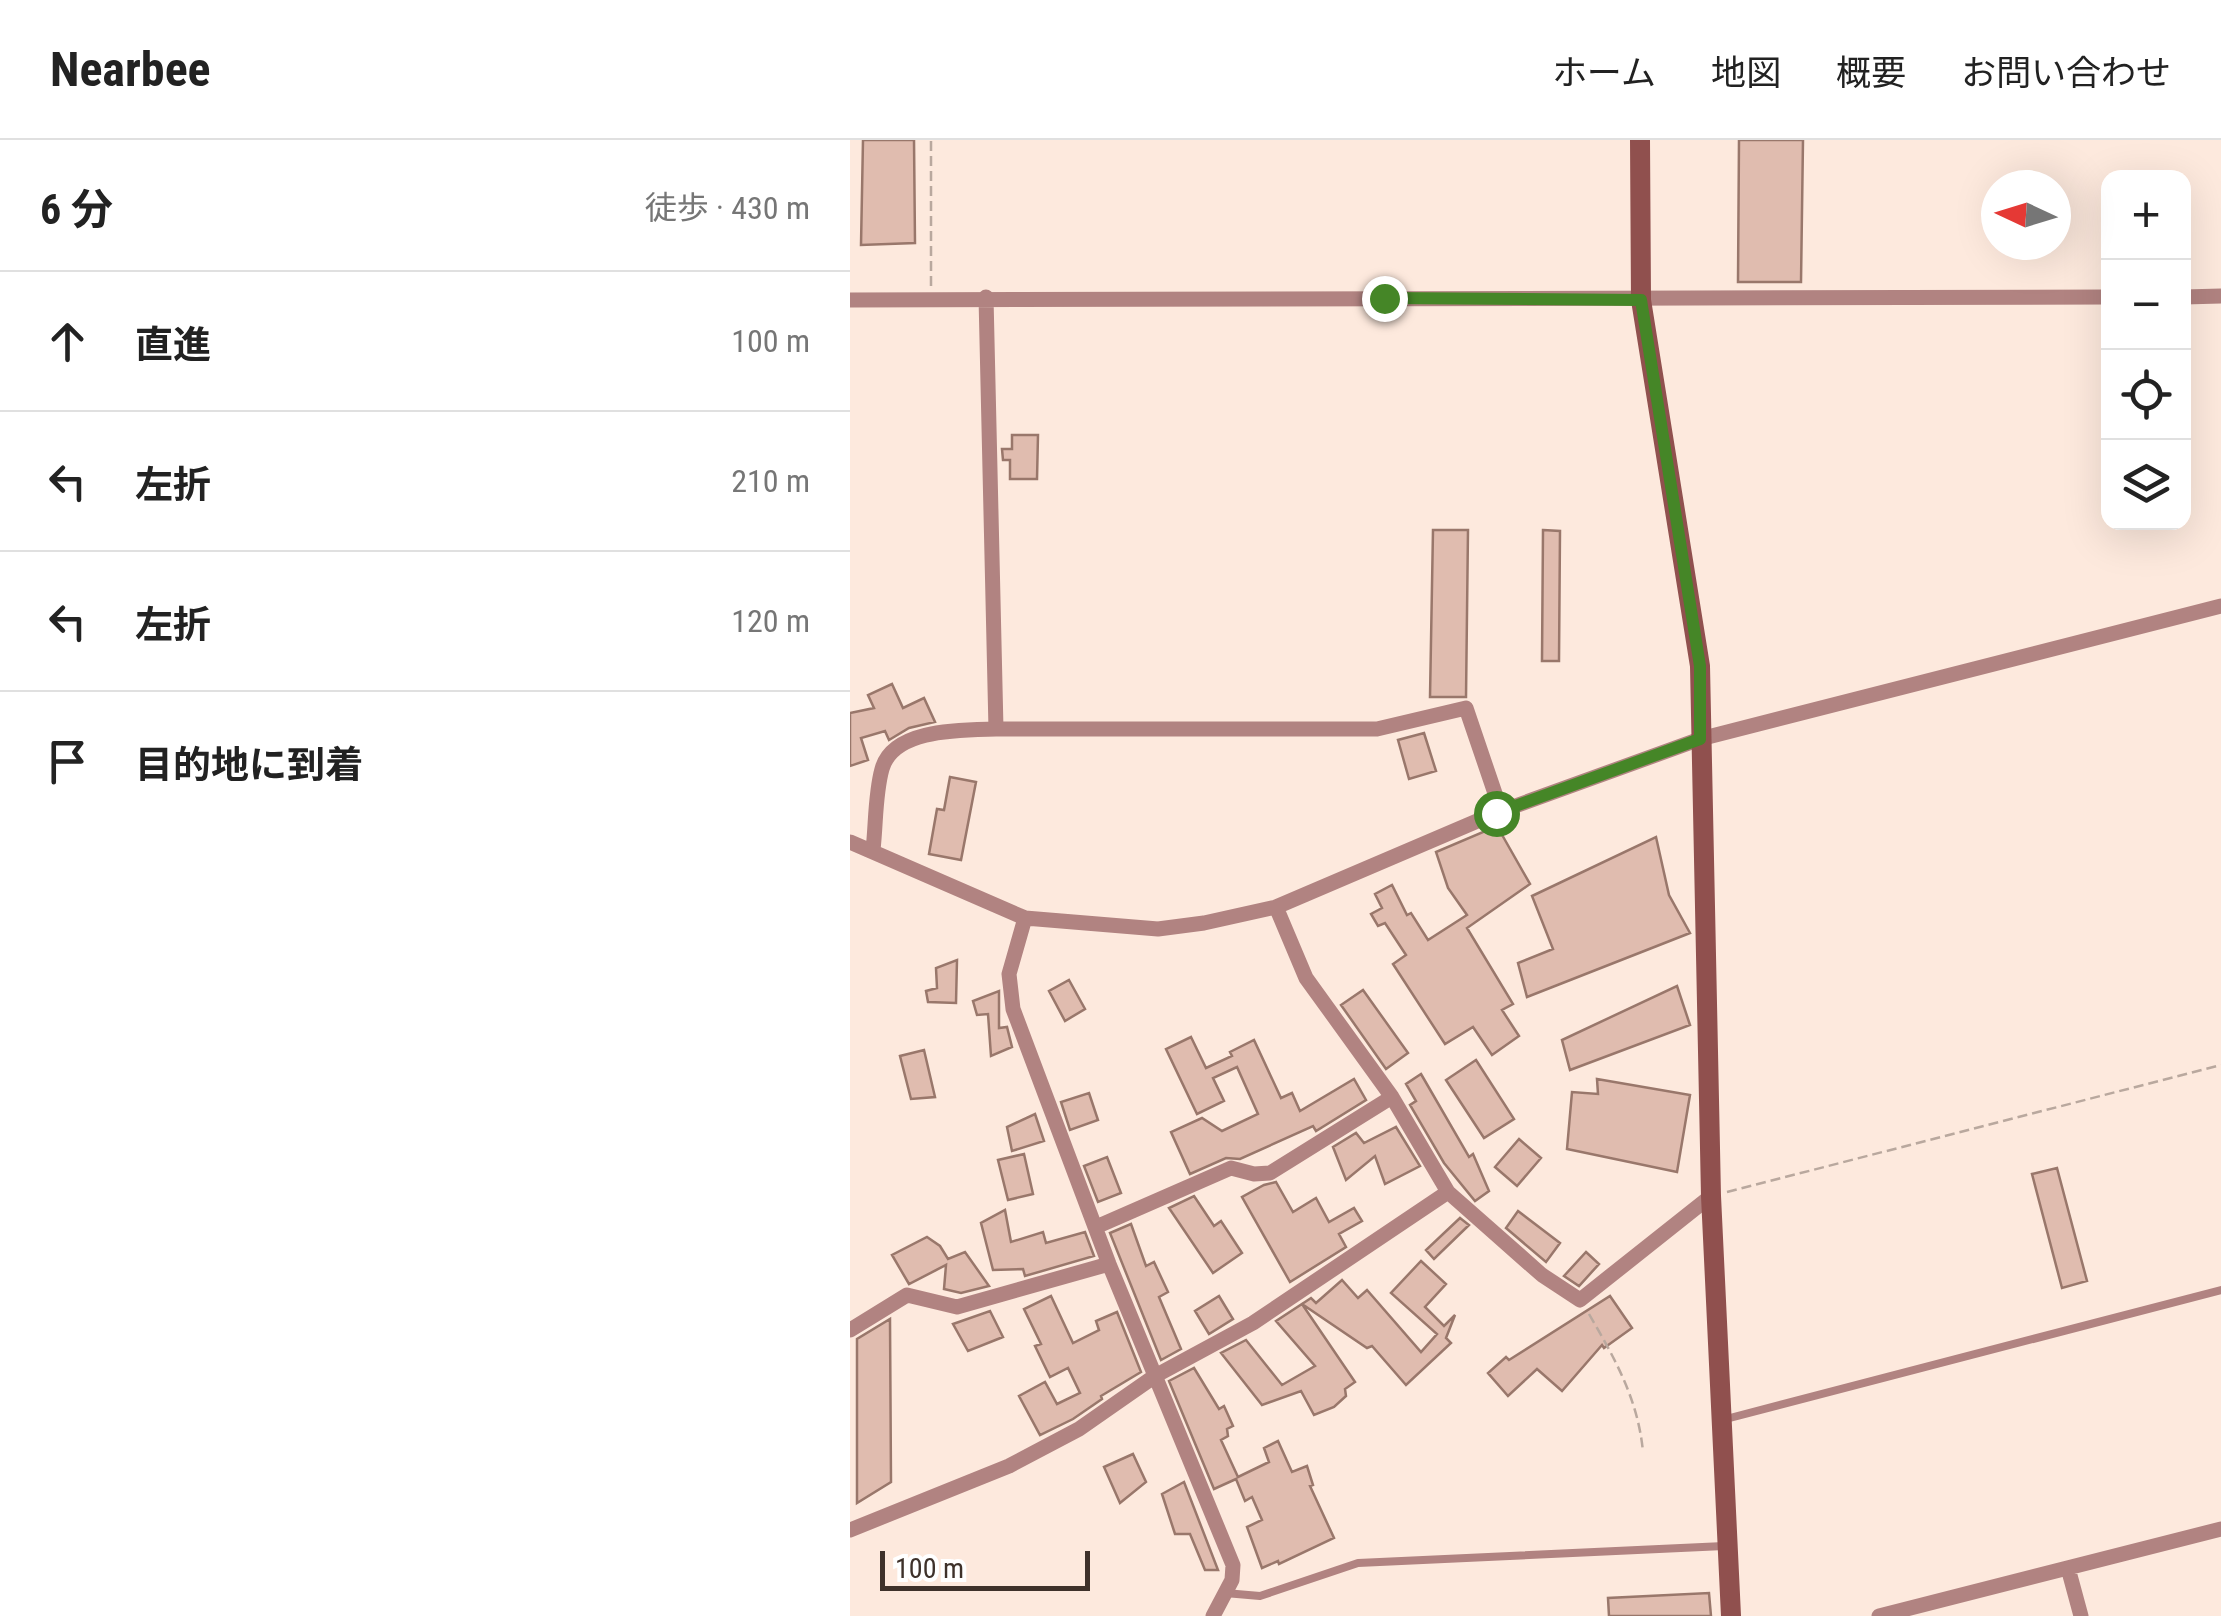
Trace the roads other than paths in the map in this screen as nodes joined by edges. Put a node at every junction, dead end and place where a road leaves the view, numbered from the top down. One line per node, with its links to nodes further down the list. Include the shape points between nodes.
1 (1640, 140): 7 (street)
2 (2191, 296): 3 (street)
3 (2221, 296)
4 (986, 297): 6 (street); 7 (street); 9 (street)
5 (2101, 297): 7 (street)
6 (850, 300)
7 (1641, 300): 10 (street, via 1700,666)
8 (2221, 606): 10 (street)
9 (996, 729): 11 (street, via 1377,729 1466,708); 13 (street, via 939,731 904,743 882,766)
10 (1700, 739): 11 (street); 18 (street)
11 (1501, 811): 14 (street)
12 (850, 842): 13 (street)
13 (872, 850): 15 (street)
14 (1276, 906): 15 (street, via 1158,930); 16 (street, via 1306,978)
15 (1025, 918): 19 (street, via 1009,974 1013,1009)
16 (1392, 1097): 17 (street); 19 (street, via 1270,1173 1231,1168)
17 (1448, 1192): 18 (street, via 1580,1300); 23 (street, via 1253,1323)
18 (1711, 1196): 24 (street)
19 (1096, 1227): 20 (street)
20 (1109, 1264): 22 (street, via 957,1307 906,1295); 23 (street)
21 (2221, 1290): 24 (lane)
22 (850, 1330)
23 (1155, 1376): 26 (street, via 1009,1466); 29 (street, via 1234,1565)
24 (1721, 1420): 27 (street)
25 (2221, 1529): 28 (street)
26 (850, 1530)
27 (1727, 1546): 29 (lane, via 1358,1563 1260,1596); 31 (street)
28 (2068, 1568): 32 (street); 33 (street)
29 (1225, 1593): 30 (street)
30 (1213, 1616)
31 (1730, 1616)
32 (1879, 1616)
33 (2081, 1616)

